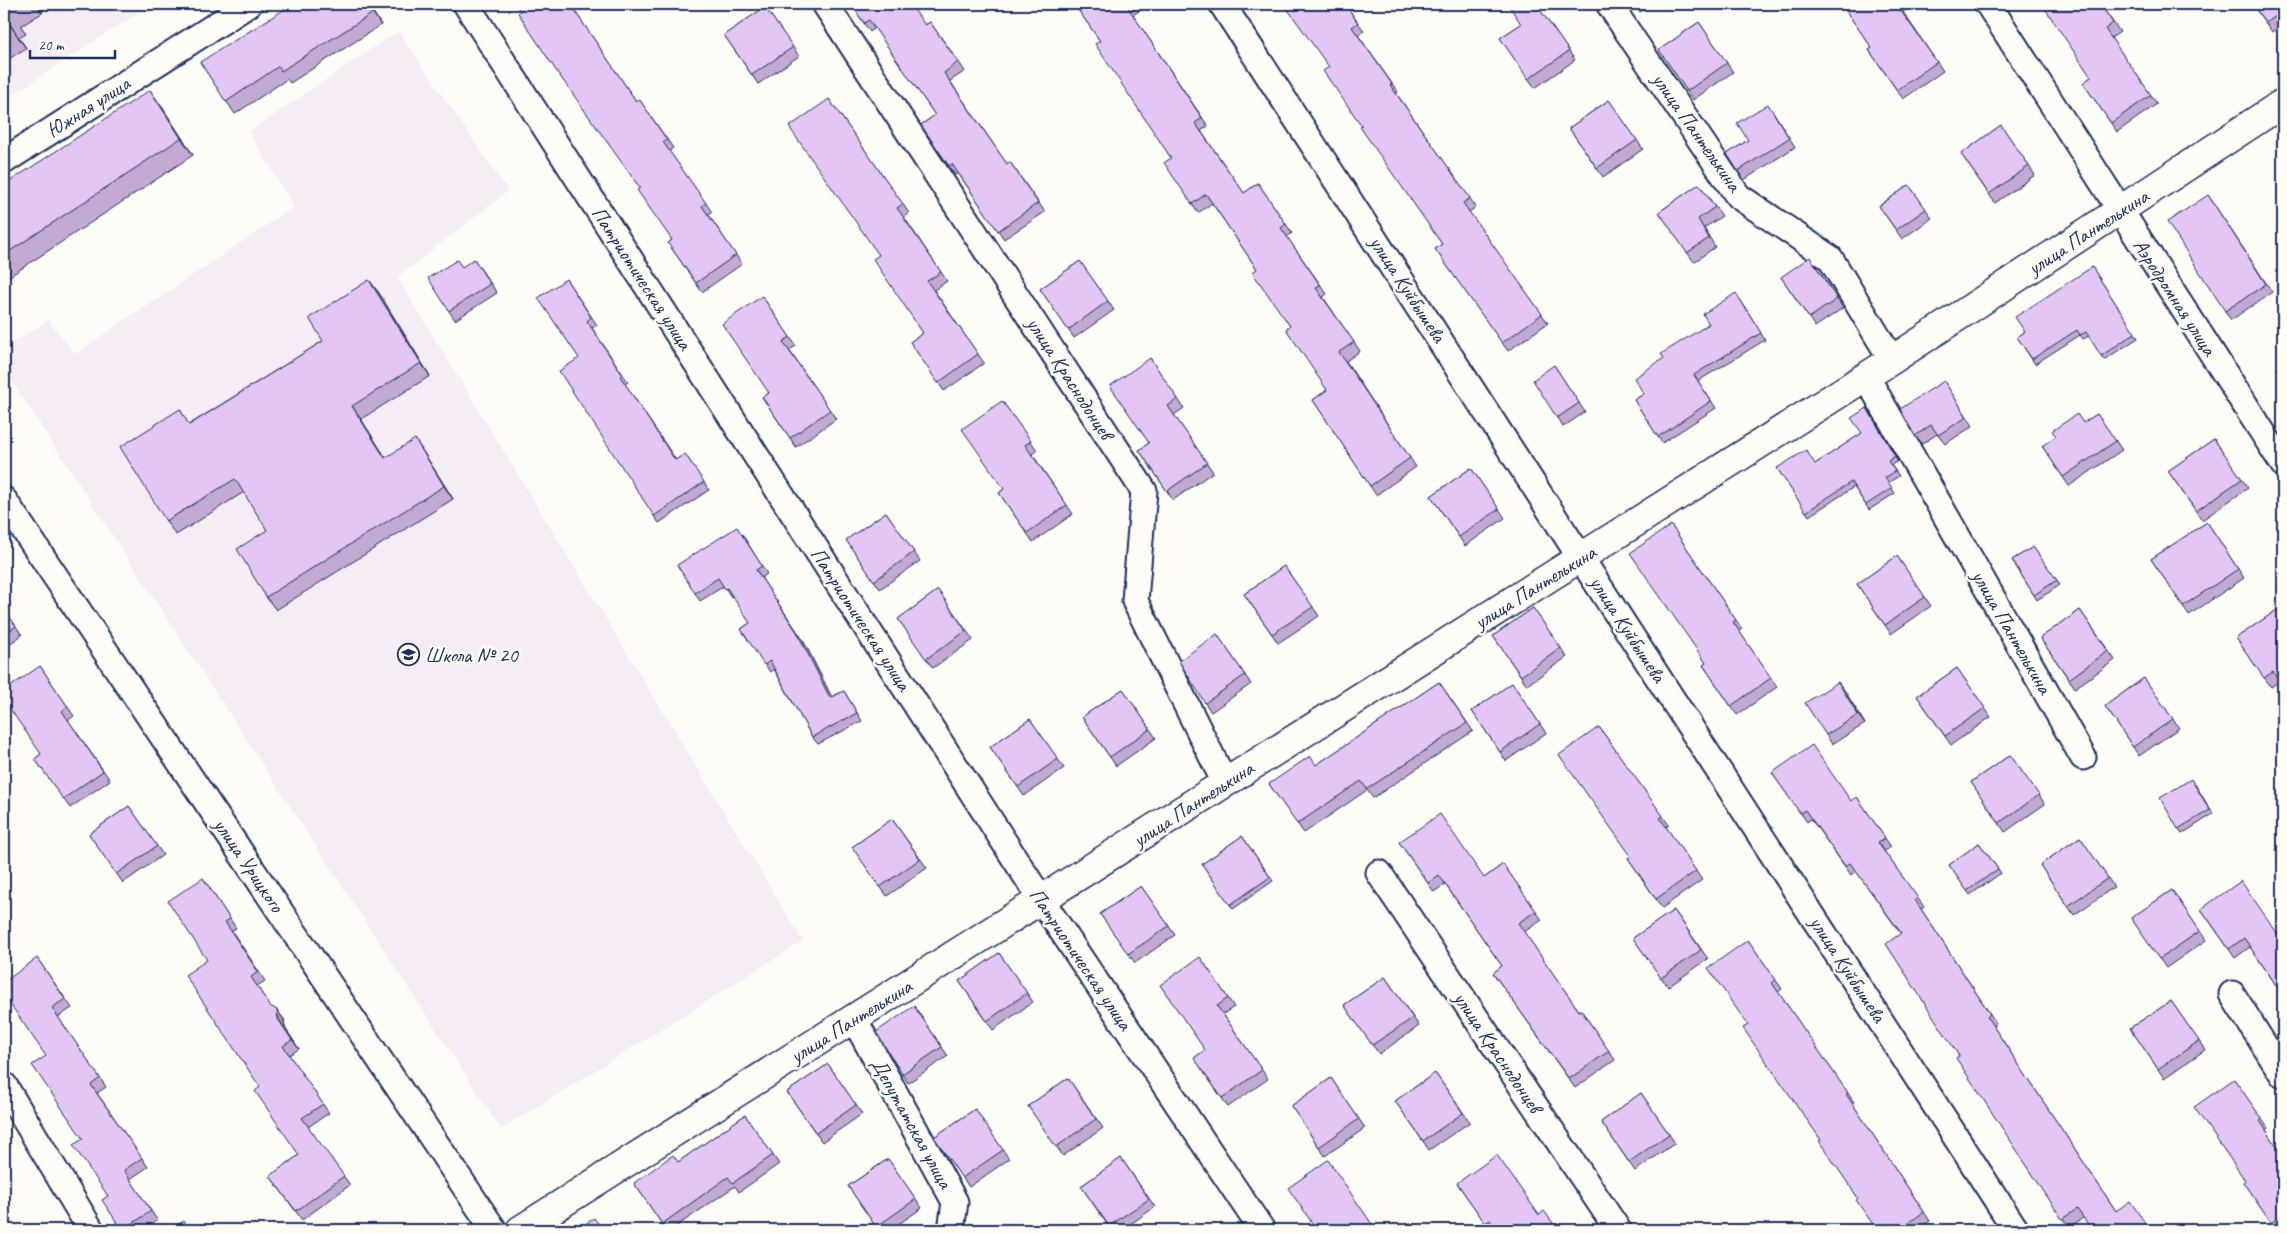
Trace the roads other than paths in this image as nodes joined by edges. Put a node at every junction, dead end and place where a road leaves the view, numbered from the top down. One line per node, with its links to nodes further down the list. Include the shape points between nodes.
1 (249, 4): 8 (street, Южная улица)
2 (466, 4): 18 (street, Патриотическая улица)
3 (825, 4): 16 (street, улица Краснодонцев, via 1144,491 1135,601)
4 (1222, 4): 14 (street, улица Куйбышева)
5 (1609, 4): 10 (street, улица Пантелькина, via 1738,196 1830,258)
6 (1988, 4): 9 (street, Аэродромная улица)
7 (2283, 103): 9 (main road, улица Пантелькина)
8 (4, 161)
9 (2120, 212): 10 (main road, улица Пантелькина); 12 (street, Аэродромная улица)
10 (1892, 360): 11 (main road, улица Пантелькина)
11 (1866, 376): 14 (main road, улица Пантелькина); 15 (street, улица Пантелькина)
12 (2283, 464)
13 (4, 500): 24 (street, улица Урицкого)
14 (1582, 557): 16 (main road, улица Пантелькина); 29 (street, улица Куйбышева)
15 (2083, 757)
16 (1225, 783): 18 (main road, улица Пантелькина)
17 (1378, 873): 28 (street, улица Краснодонцев)
18 (1042, 901): 20 (main road, улица Пантелькина); 27 (street, Патриотическая улица)
19 (2232, 994): 21 (street)
20 (854, 1019): 25 (main road, улица Пантелькина); 26 (street, Депутатская улица, via 955,1202)
21 (2283, 1075)
22 (4, 1085): 23 (street)
23 (91, 1230)
24 (494, 1230)
25 (520, 1230)
26 (951, 1230)
27 (1262, 1230)
28 (1618, 1230)
29 (2016, 1230)

